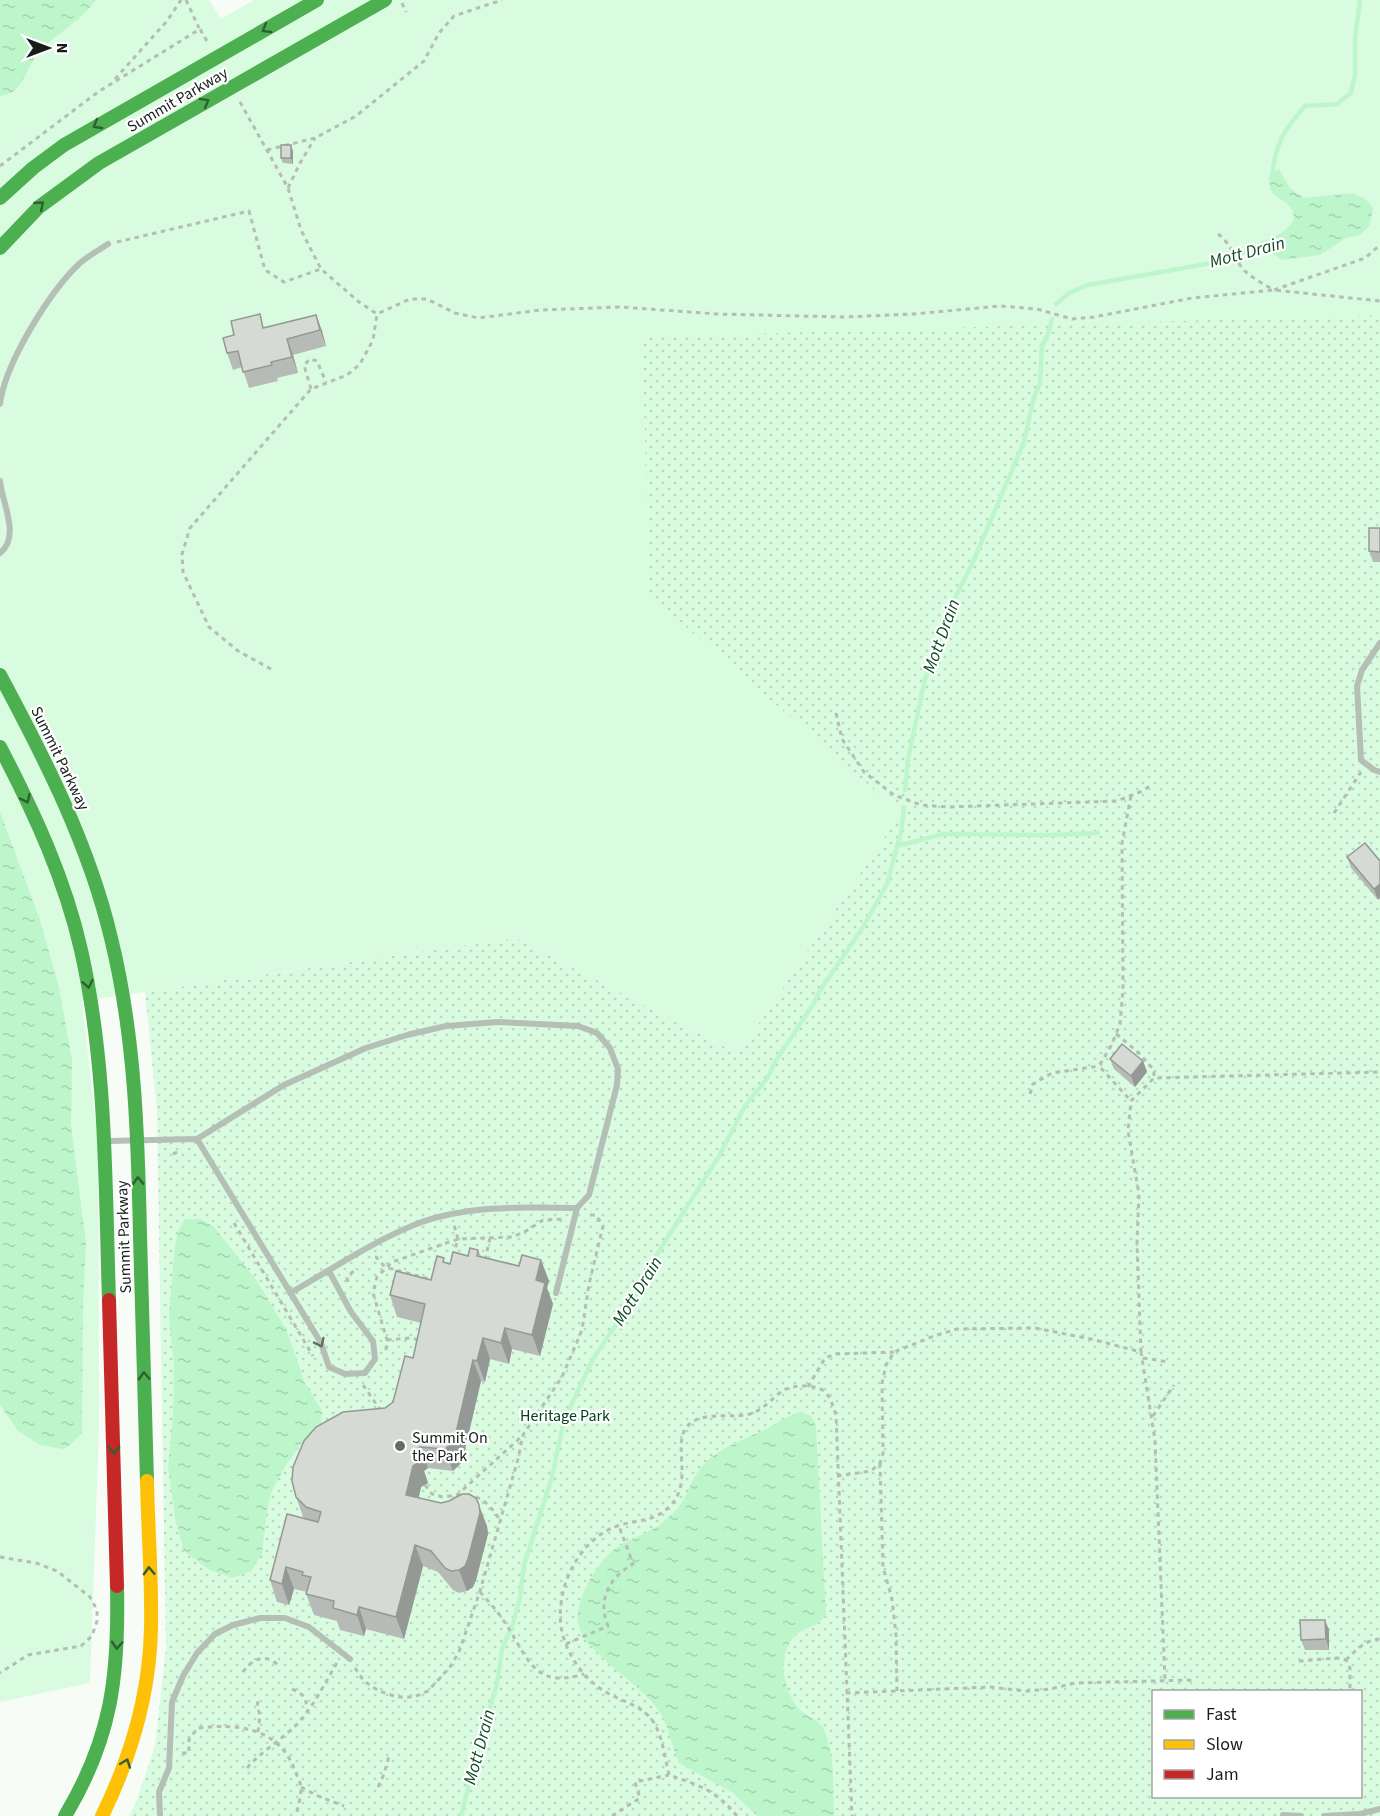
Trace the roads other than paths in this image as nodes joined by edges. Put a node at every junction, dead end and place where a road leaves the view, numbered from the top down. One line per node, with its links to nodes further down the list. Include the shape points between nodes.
1 (317, 0): 3 (street, Summit Parkway, one-way to 3, via 64,145)
2 (385, 0): 5 (street, Summit Parkway, one-way to 2, via 33,212 76,177)
3 (0, 198)
4 (108, 244): 6 (lane, via 81,262 29,329)
5 (0, 248)
6 (0, 404)
7 (0, 481): 8 (lane, via 11,534 9,545)
8 (0, 553)
9 (1380, 643): 12 (lane, via 1362,670 1357,686 1361,760)
10 (0, 675): 14 (street, Summit Parkway, via 53,775 98,894 124,997)
11 (0, 747): 15 (street, Summit Parkway, one-way to 15, via 49,850 80,947 92,1006)
12 (1380, 772)
13 (197, 1138): 14 (lane); 16 (lane, via 284,1085 366,1048 407,1035 446,1026 498,1022 578,1026 597,1033 610,1048 618,1070 589,1195); 18 (lane)
14 (137, 1140): 15 (lane); 25 (street, Summit Parkway, one-way to 14, via 126,1764 139,1722 151,1628)
15 (105, 1141): 24 (street, Summit Parkway, one-way to 24, via 116,1670 110,1715 101,1744)
16 (577, 1208): 17 (lane, via 501,1209 452,1215 377,1242); 19 (lane)
17 (329, 1271): 18 (lane); 18 (lane, one-way to 17, via 321,1343 329,1366 345,1374 365,1372 375,1359 373,1341 351,1312)
18 (290, 1293)
19 (556, 1293)
20 (350, 1659): 26 (lane, via 309,1627 285,1618 260,1618 215,1634 196,1653 172,1702 169,1768 159,1792)
21 (1380, 1809): 22 (lane)
22 (1360, 1814): 28 (lane); 29 (lane)
23 (1283, 1815): 27 (lane)
24 (65, 1816)
25 (102, 1816)
26 (160, 1816)
27 (1301, 1816)
28 (1324, 1816)
29 (1368, 1816)

